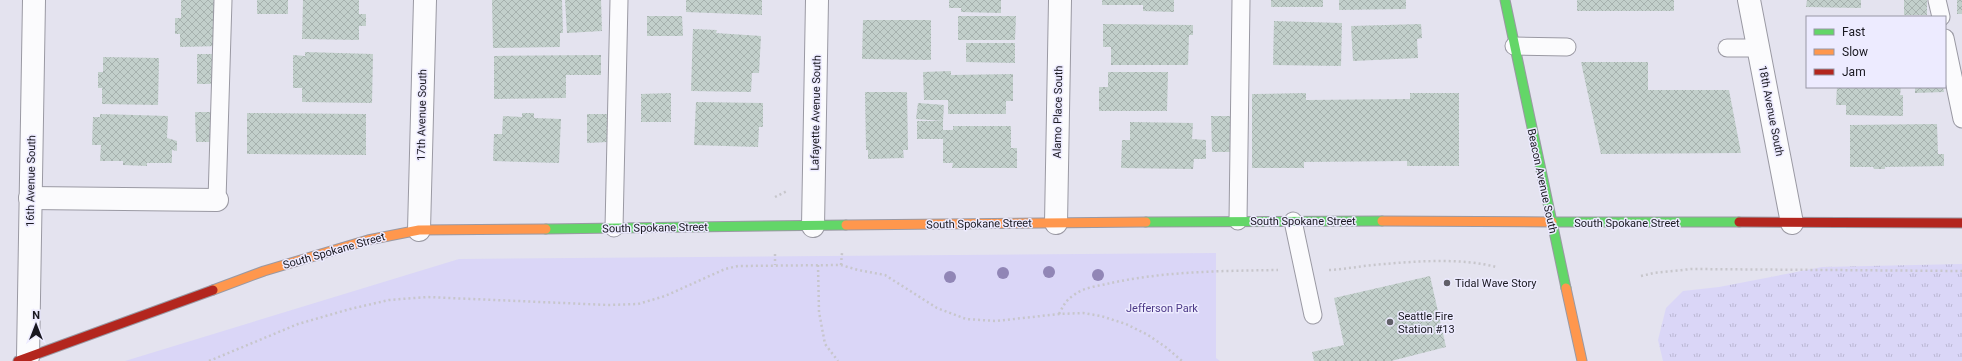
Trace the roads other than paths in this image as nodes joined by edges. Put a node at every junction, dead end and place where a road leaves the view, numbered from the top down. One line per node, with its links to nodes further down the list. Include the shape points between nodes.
1 (34, 0): 18 (street, 16th Avenue South)
2 (223, 0): 19 (lane)
3 (425, 0): 28 (street, 17th Avenue South)
4 (619, 0): 27 (lane)
5 (818, 0): 26 (street, Lafayette Avenue South)
6 (1060, 0): 24 (street, Alamo Place South)
7 (1241, 0): 20 (lane)
8 (1505, 0): 13 (main road, Beacon Avenue South)
9 (1749, 0): 16 (street, 18th Avenue South)
10 (1937, 0): 11 (lane)
11 (1941, 16)
12 (1946, 43): 17 (lane)
13 (1514, 46): 14 (lane); 22 (main road, Beacon Avenue South)
14 (1568, 47)
15 (1727, 48): 16 (lane)
16 (1759, 48): 23 (street, 18th Avenue South)
17 (1962, 119)
18 (30, 198): 19 (street); 30 (street, 16th Avenue South)
19 (217, 200)
20 (1238, 221): 21 (main road, South Spokane Street); 24 (main road, South Spokane Street)
21 (1294, 221): 22 (main road, South Spokane Street); 29 (lane)
22 (1551, 222): 23 (main road, South Spokane Street); 31 (main road, Beacon Avenue South)
23 (1792, 222): 25 (main road, South Spokane Street)
24 (1056, 223): 26 (main road, South Spokane Street)
25 (1962, 223)
26 (813, 226): 27 (main road, South Spokane Street)
27 (614, 228): 28 (main road, South Spokane Street)
28 (419, 230): 30 (main road, South Spokane Street, via 368,240 264,271)
29 (1313, 315)
30 (24, 360)
31 (1582, 361)

